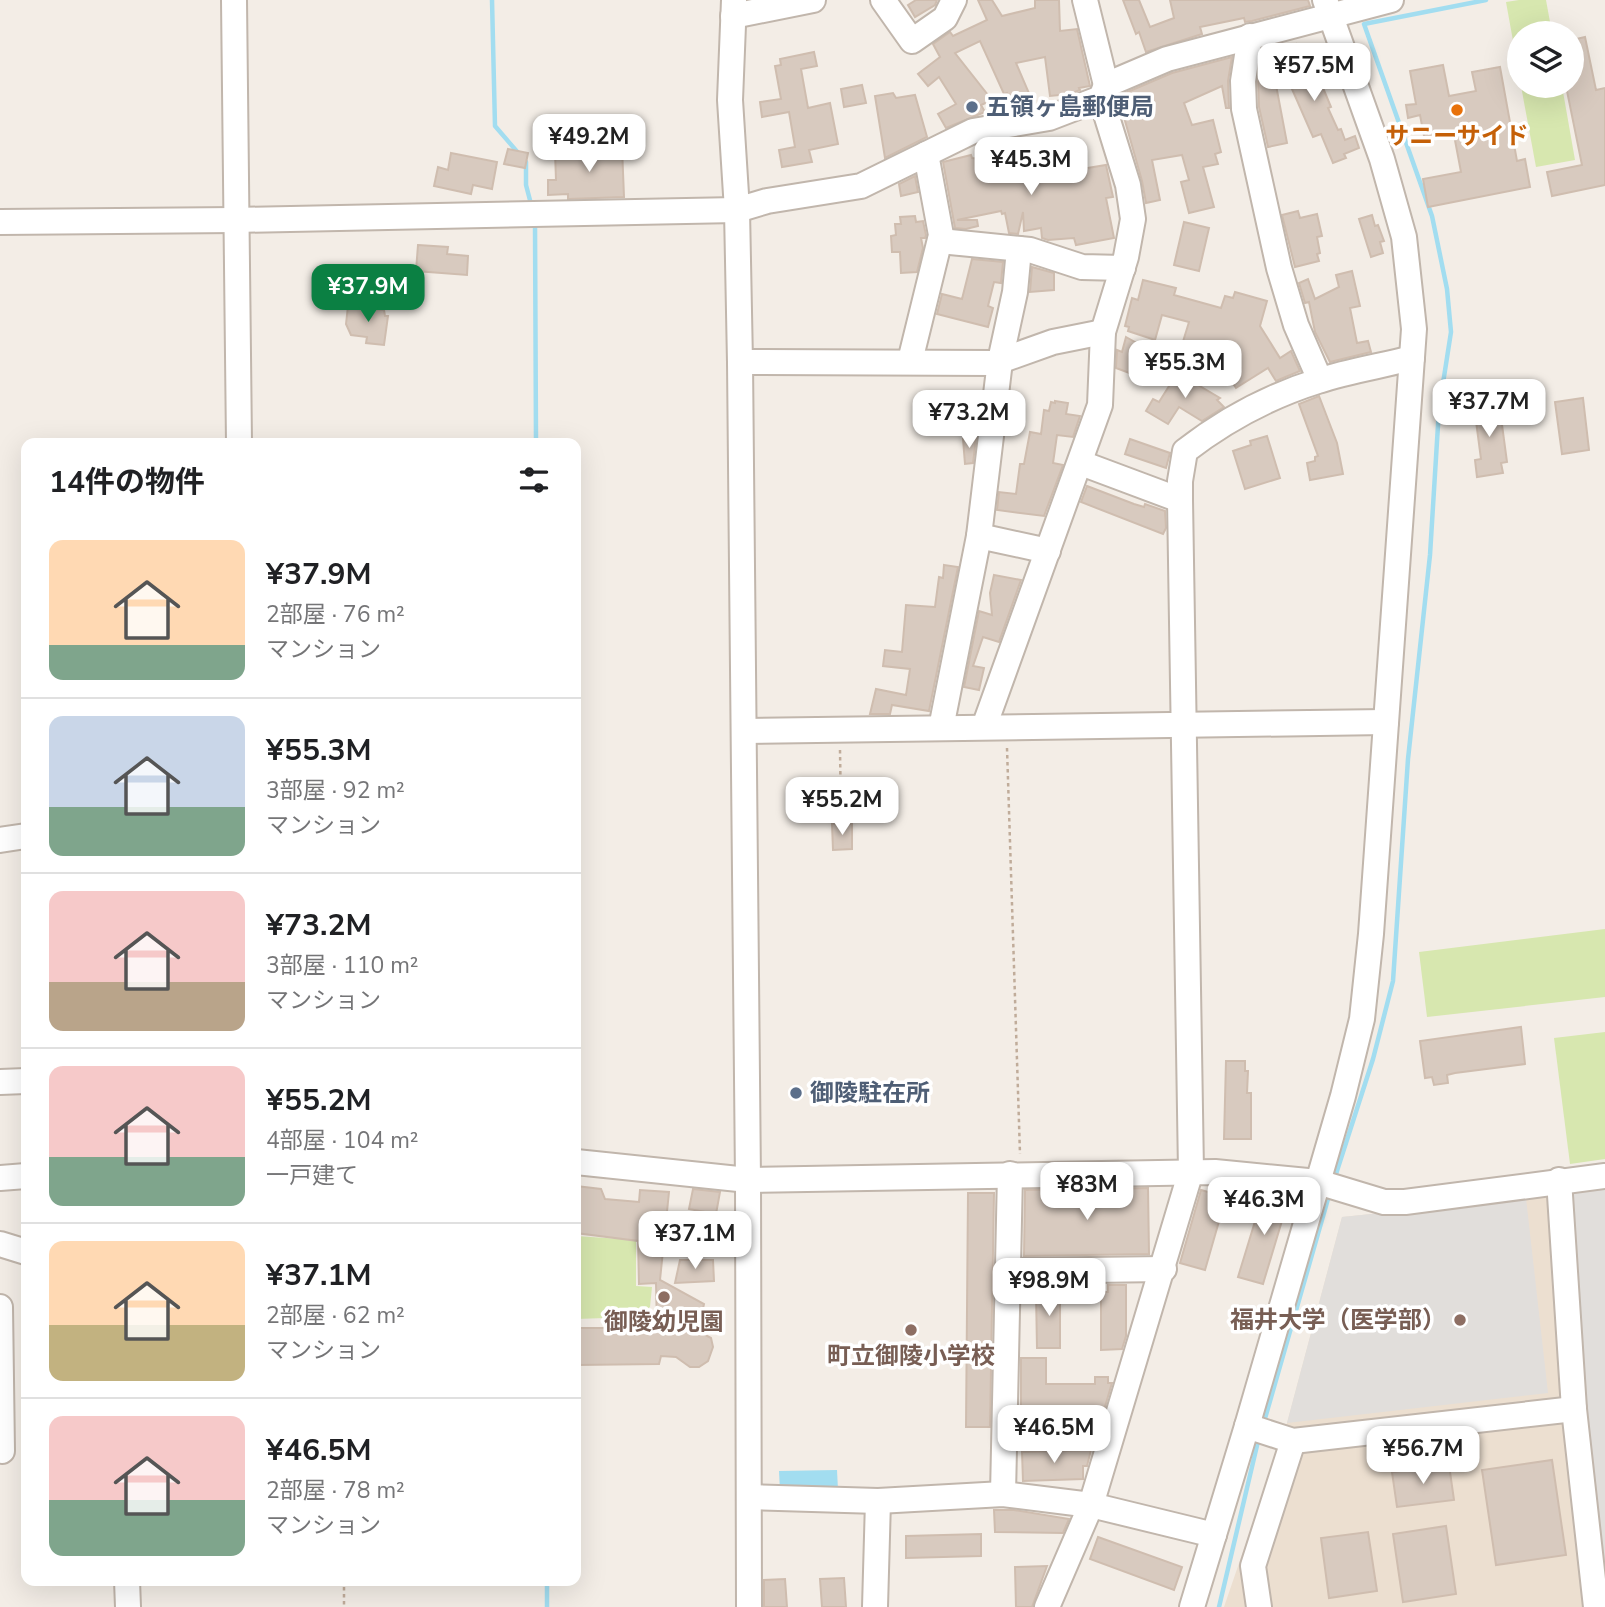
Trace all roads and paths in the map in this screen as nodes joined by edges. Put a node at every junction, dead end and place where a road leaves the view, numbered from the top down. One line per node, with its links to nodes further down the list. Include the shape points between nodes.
1 (234, 0): 13 (street)
2 (813, 0): 7 (street)
3 (883, 0): 4 (street, via 912,41 945,18)
4 (954, 0)
5 (1085, 0): 10 (street)
6 (1391, 0): 8 (street)
7 (733, 8): 12 (street, via 730,100)
8 (1328, 8): 9 (street); 19 (street, via 1405,237 1414,329)
9 (1250, 36): 10 (street, via 1167,59); 23 (street, via 1244,109 1279,268 1296,325)
10 (1103, 92): 11 (street, via 1049,118 973,131); 17 (street, via 1133,219)
11 (926, 154): 12 (street, via 861,186); 15 (street)
12 (737, 210): 13 (street); 22 (street)
13 (236, 220): 14 (street); 24 (street)
14 (0, 222)
15 (940, 240): 16 (street); 20 (street)
16 (1019, 249): 17 (street, via 1082,267); 21 (street, via 1015,292)
17 (1122, 268): 18 (street)
18 (1102, 331): 21 (street); 25 (street, via 1100,405)
19 (1412, 358): 23 (street); 29 (street)
20 (910, 361): 21 (street); 22 (street)
21 (999, 361): 27 (street)
22 (740, 362): 34 (street)
23 (1320, 380): 26 (street, via 1273,397 1215,428 1185,451)
24 (239, 438)
25 (1081, 463): 26 (street); 28 (street)
26 (1180, 500): 30 (street)
27 (979, 537): 28 (street); 32 (street)
28 (1048, 551): 31 (street)
29 (1385, 722): 30 (street); 48 (street, via 1362,1020)
30 (1183, 725): 31 (street); 41 (street)
31 (995, 727): 32 (street); 42 (path)
32 (941, 728): 33 (street)
33 (840, 729): 34 (street); 35 (path)
34 (744, 731): 46 (street)
35 (841, 811)
36 (21, 837): 37 (street)
37 (0, 840)
38 (21, 1081): 39 (street)
39 (0, 1082)
40 (581, 1163): 46 (street)
41 (1191, 1171): 42 (street); 48 (street); 51 (street)
42 (1015, 1174): 46 (street); 52 (street)
43 (21, 1176): 45 (street)
44 (1605, 1176): 47 (street)
45 (0, 1178)
46 (748, 1180): 59 (street)
47 (1559, 1181): 48 (street, via 1405,1202 1384,1202); 54 (street)
48 (1318, 1182): 55 (street)
49 (0, 1244): 50 (street)
50 (21, 1250)
51 (1164, 1269): 52 (street); 61 (street)
52 (1008, 1271): 58 (street)
53 (0, 1307): 57 (street)
54 (1574, 1409): 56 (street); 72 (street)
55 (1247, 1426): 56 (street); 62 (street)
56 (1293, 1441): 71 (street, via 1253,1566)
57 (2, 1451)
58 (1003, 1494): 60 (street); 61 (street)
59 (749, 1497): 60 (street); 67 (street)
60 (878, 1501): 68 (street)
61 (1091, 1505): 62 (street); 69 (street)
62 (1214, 1535): 70 (street)
63 (127, 1586): 65 (street)
64 (344, 1586): 66 (path)
65 (128, 1607)
66 (344, 1607)
67 (748, 1607)
68 (876, 1607)
69 (1046, 1607)
70 (1192, 1607)
71 (1259, 1607)
72 (1596, 1607)

